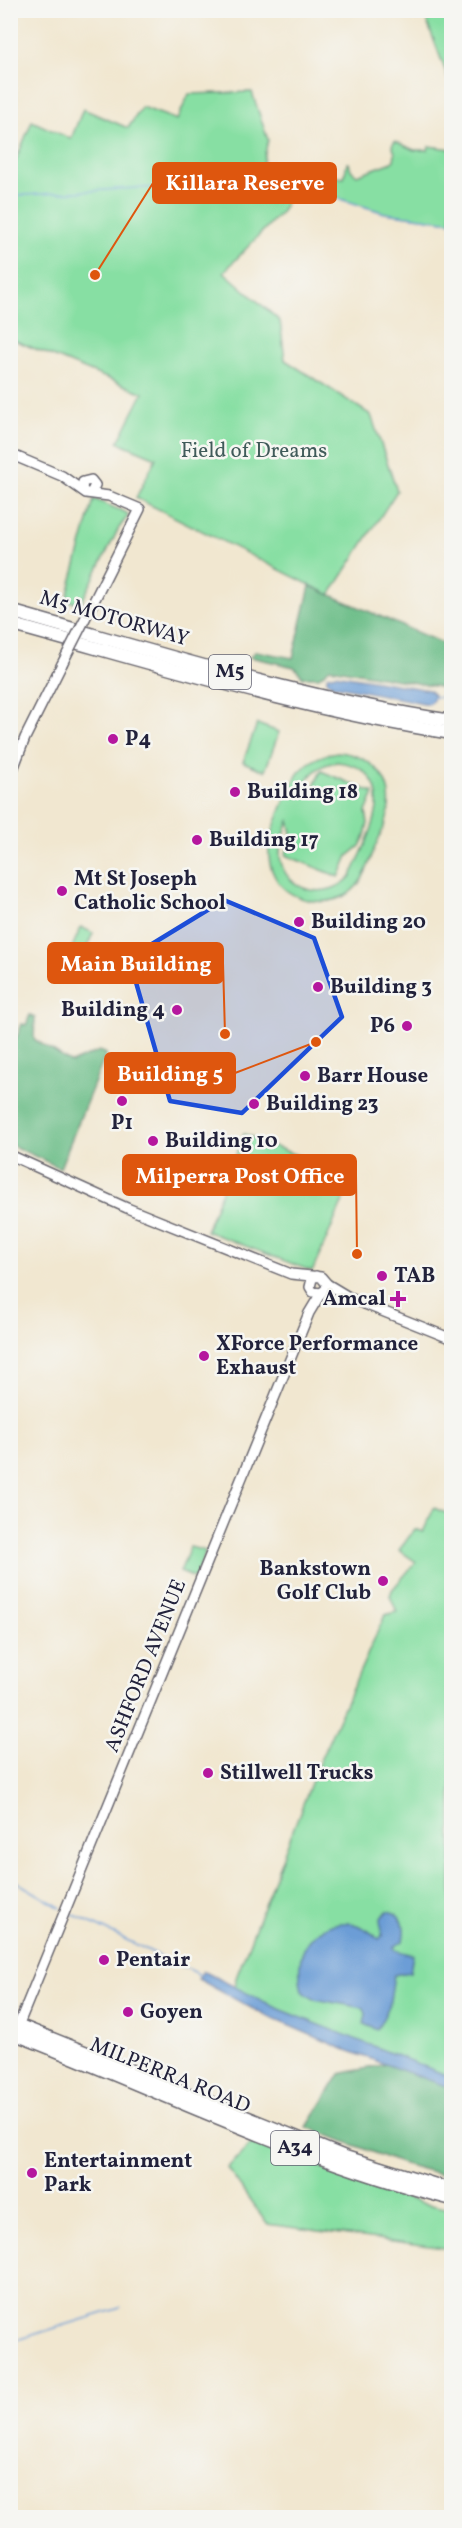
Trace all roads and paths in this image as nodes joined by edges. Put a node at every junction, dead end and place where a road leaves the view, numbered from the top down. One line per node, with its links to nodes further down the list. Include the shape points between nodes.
1 (10, 454): 2 (main road, via 83,485 86,493 93,489)
2 (122, 501): 3 (main road, via 128,514); 3 (main road, via 140,509)
3 (128, 533): 8 (main road, bridge, via 25,738)
4 (10, 611): 6 (highway, M5 MOTORWAY / M5, via 319,696)
5 (10, 624): 7 (highway, M5 MOTORWAY / M5, via 295,702)
6 (452, 721)
7 (452, 733)
8 (10, 777)
9 (10, 1155): 10 (main road, via 127,1208)
10 (291, 1274): 11 (main road); 11 (main road, ASHFORD AVENUE, via 316,1276 312,1279)
11 (318, 1290): 12 (main road, via 352,1299); 13 (main road, ASHFORD AVENUE, via 63,1920)
12 (452, 1339)
13 (14, 2028): 14 (highway, MILPERRA ROAD / A34, via 345,2157); 15 (highway, MILPERRA ROAD / A34, via 150,2091 333,2163)
14 (452, 2190)
15 (452, 2199)

